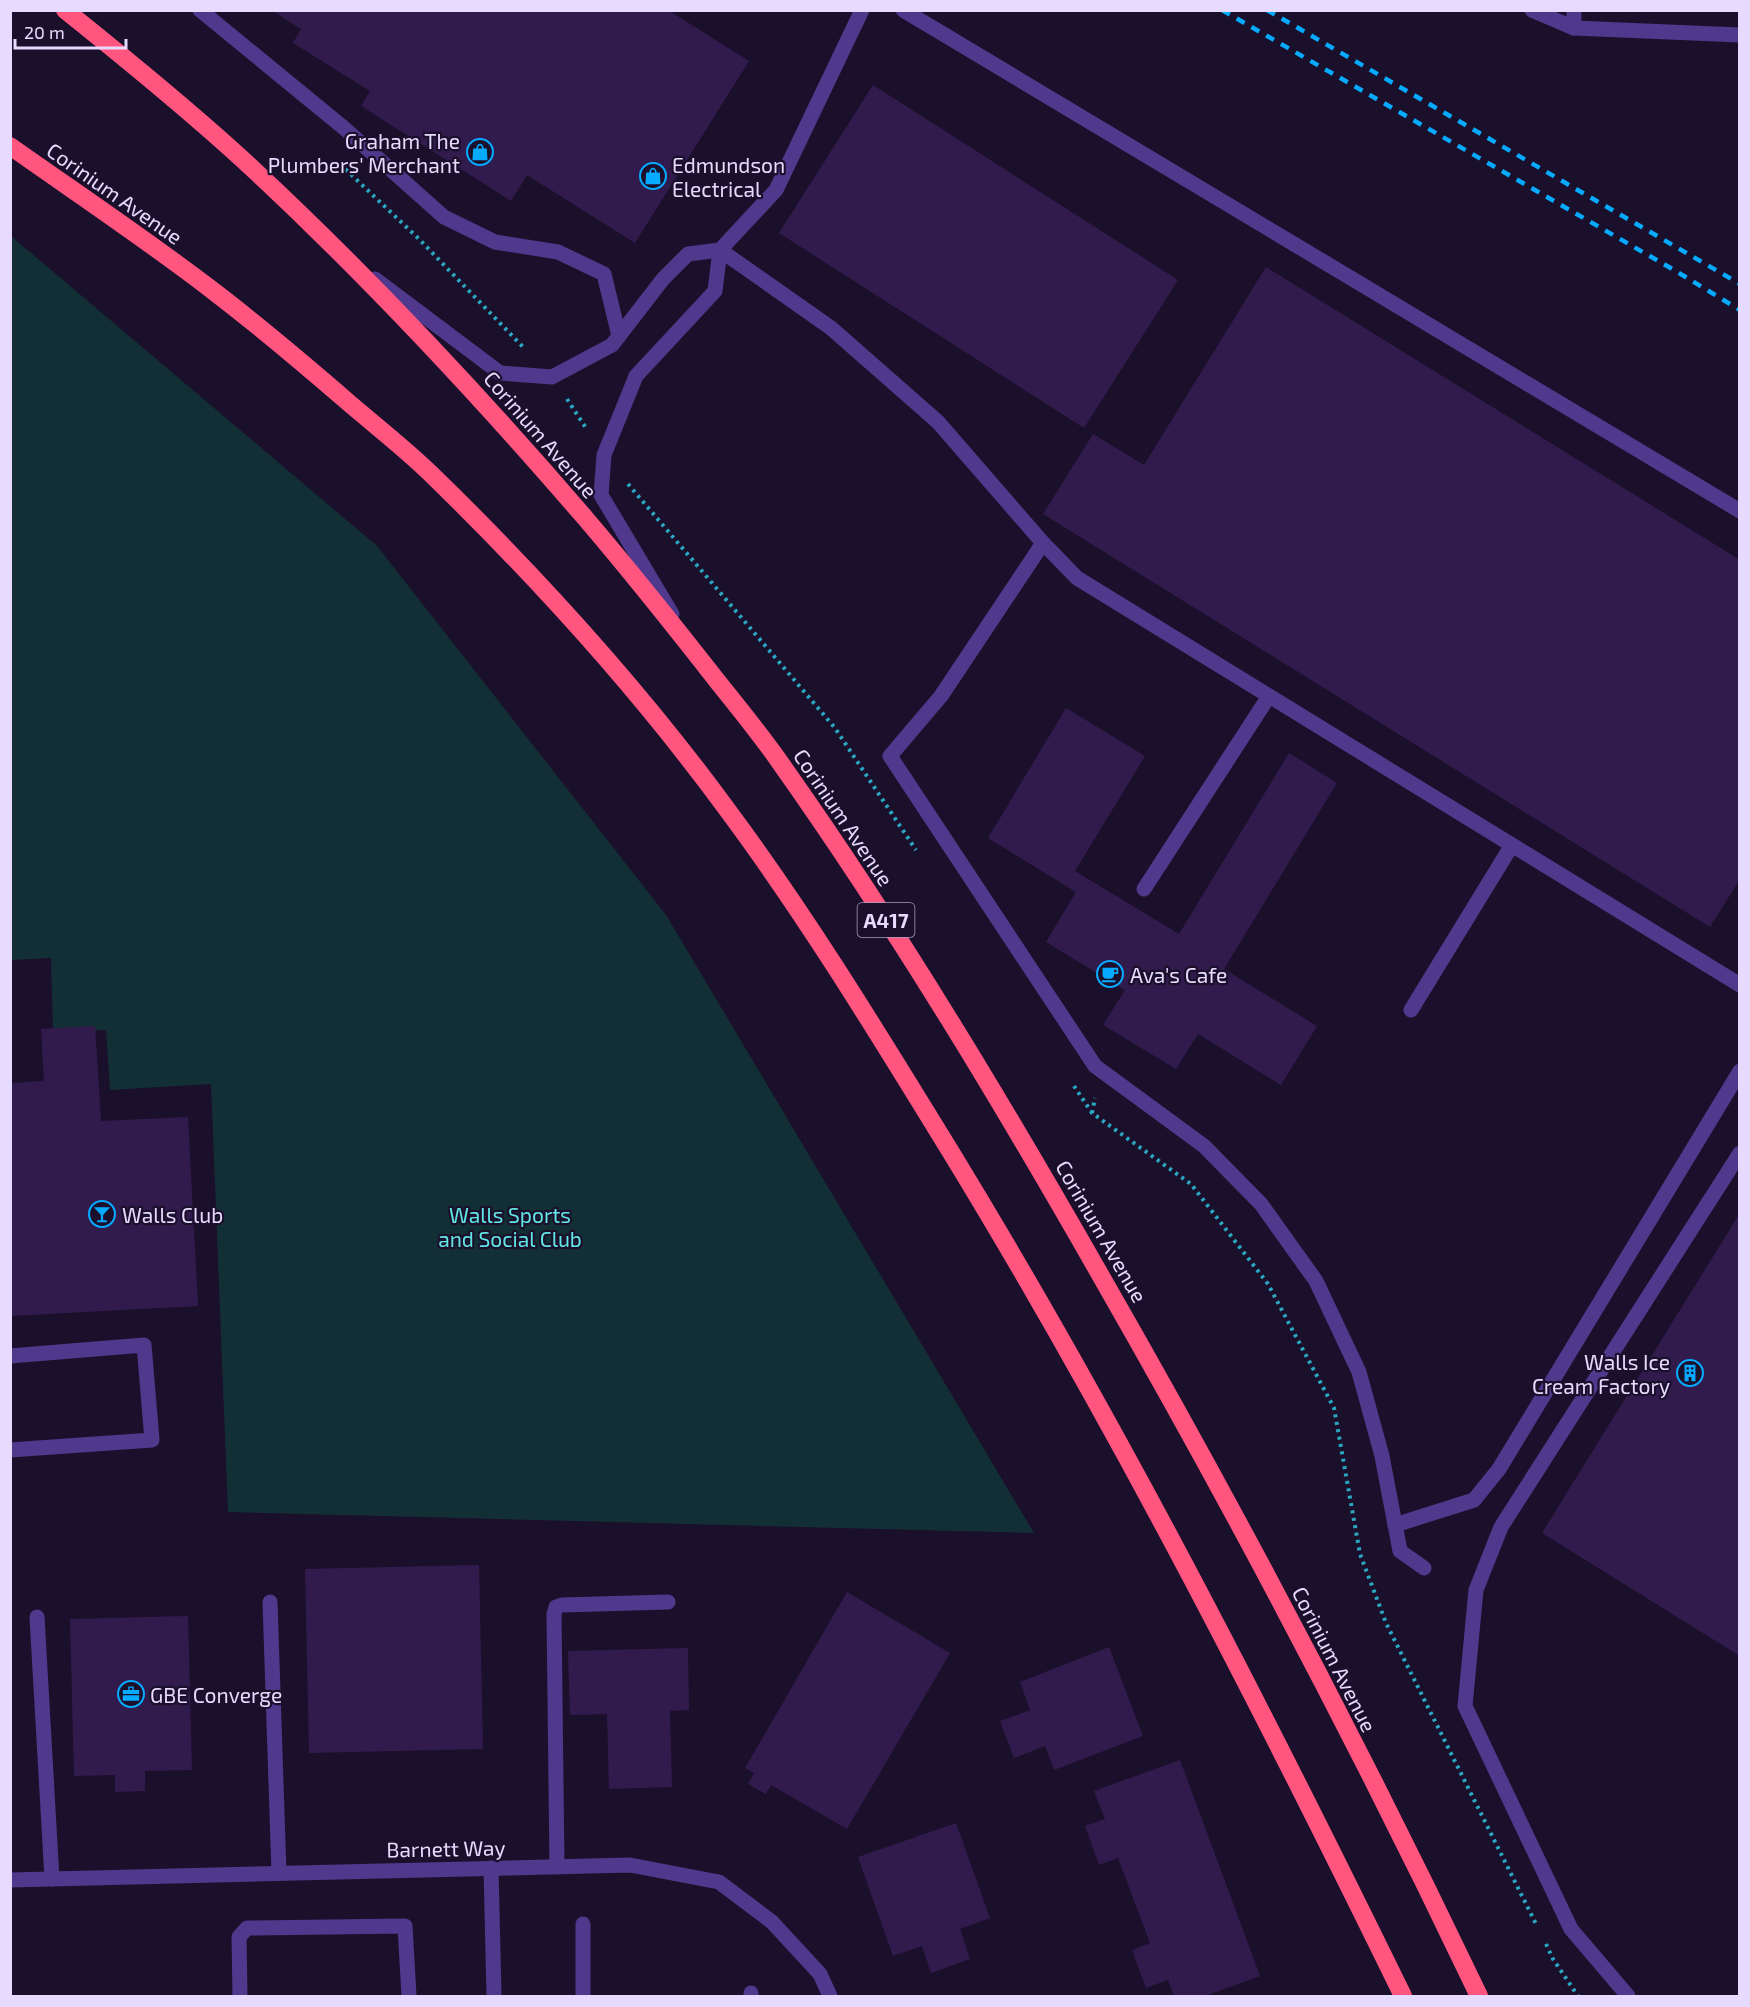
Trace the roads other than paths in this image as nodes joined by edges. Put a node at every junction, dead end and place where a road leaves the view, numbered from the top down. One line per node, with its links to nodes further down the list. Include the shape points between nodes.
1 (65, 10): 10 (highway, Corinium Avenue / A417, via 253,169)
2 (200, 10): 12 (street, via 344,128 444,217 495,242 558,252 604,274)
3 (862, 10): 11 (street, via 776,190)
4 (903, 10): 13 (street)
5 (1532, 10): 7 (street)
6 (1574, 10): 7 (street)
7 (1574, 28): 8 (street)
8 (1740, 35)
9 (10, 146): 41 (highway, Corinium Avenue, via 211,290 424,466 557,604 726,808 811,929 905,1076 1106,1418 1286,1759)
10 (337, 250): 12 (street, via 500,373 552,377 612,345); 15 (highway, Corinium Avenue / A417, via 522,444)
11 (720, 250): 12 (street, via 688,254 663,279); 14 (street, via 831,328 938,422); 15 (street, via 715,291 636,376 604,455 601,495)
12 (620, 336)
13 (1740, 511)
14 (1043, 543): 16 (street, via 1077,578); 25 (street, via 941,696 890,756 1095,1066 1204,1146 1261,1204 1316,1281 1359,1372 1382,1456)
15 (696, 653): 42 (highway, Corinium Avenue / A417, via 776,757 860,880 1057,1198 1265,1571)
16 (1269, 696): 17 (street); 18 (street)
17 (1512, 845): 19 (street); 20 (street)
18 (1144, 889)
19 (1740, 985)
20 (1411, 1010)
21 (1740, 1071): 25 (street, via 1499,1469 1474,1500)
22 (1740, 1153): 43 (street, via 1501,1527 1476,1590 1465,1706 1571,1929)
23 (10, 1356): 24 (street, via 144,1345 152,1440)
24 (10, 1449)
25 (1395, 1525): 26 (street, via 1400,1551)
26 (1424, 1568)
27 (270, 1602): 32 (street)
28 (668, 1602): 30 (street, via 556,1607)
29 (37, 1617): 33 (street)
30 (557, 1867): 31 (street, Barnett Way); 40 (street, Barnett Way, via 630,1865 719,1882 772,1922 820,1974)
31 (491, 1868): 32 (street, Barnett Way); 38 (street)
32 (279, 1873): 33 (street, Barnett Way)
33 (52, 1879): 34 (street, Barnett Way)
34 (10, 1880)
35 (583, 1924): 39 (street)
36 (240, 1996): 37 (street, via 239,1937 247,1929 405,1926)
37 (409, 1996)
38 (494, 1996)
39 (583, 1996)
40 (830, 1996)
41 (1403, 1996)
42 (1479, 1996)
43 (1628, 1996)

